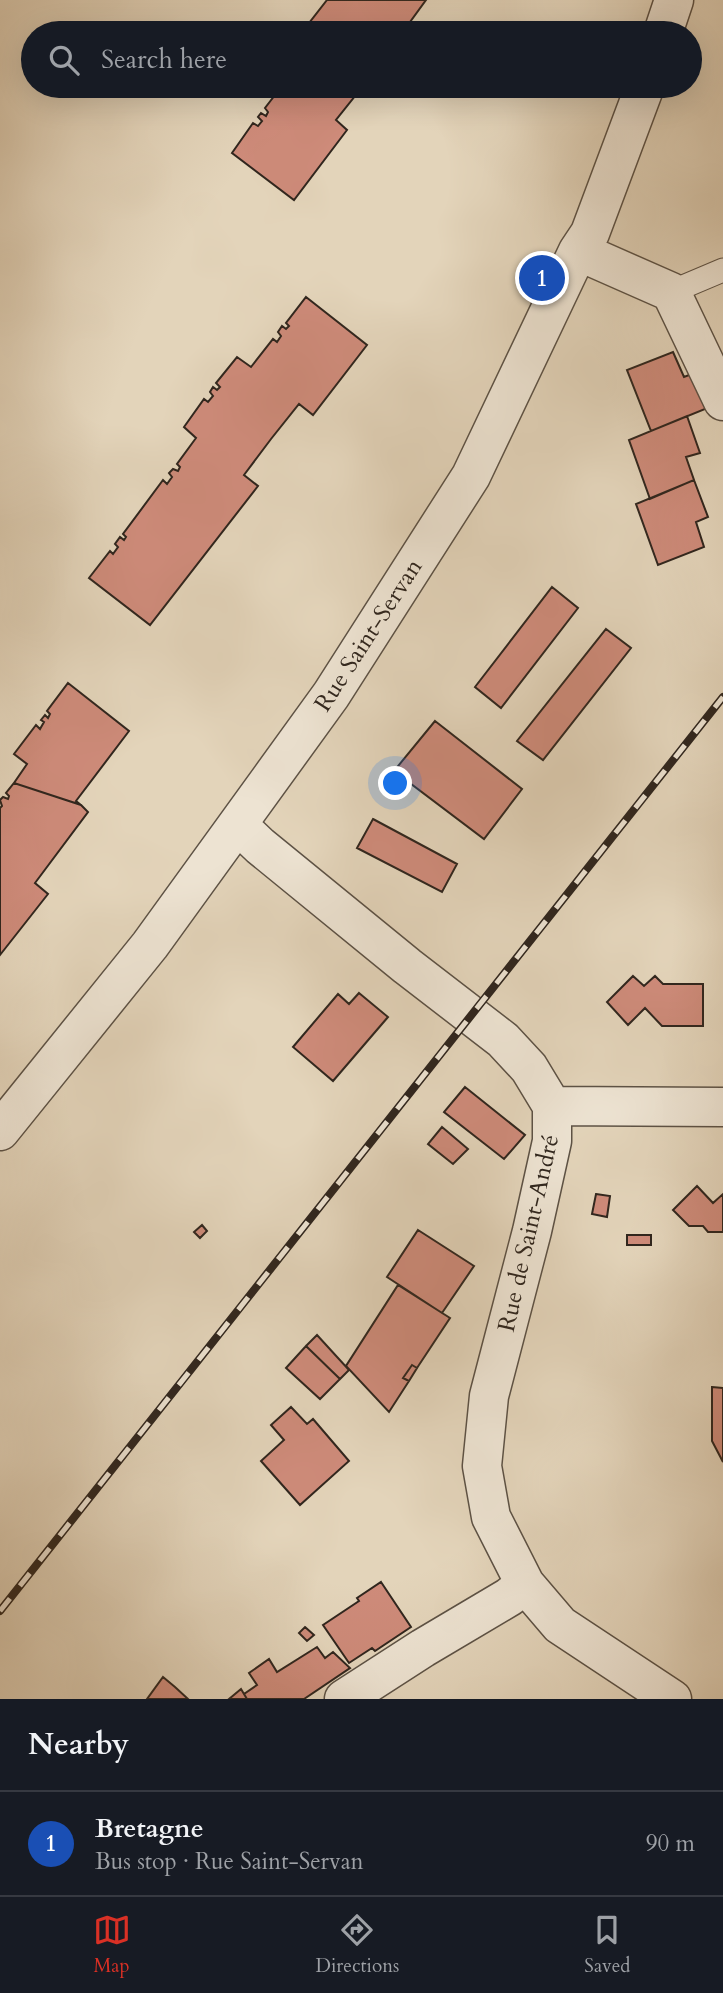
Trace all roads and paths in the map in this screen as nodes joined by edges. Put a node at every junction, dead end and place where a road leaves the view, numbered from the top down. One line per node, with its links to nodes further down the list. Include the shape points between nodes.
1 (674, 0): 2 (street)
2 (667, 21)
3 (641, 98): 4 (street, Rue Saint-Servan, via 590,233)
4 (578, 251): 6 (street); 8 (street, Rue Saint-Servan, via 471,476 331,695)
5 (723, 270): 6 (lane)
6 (671, 292): 7 (street)
7 (723, 401)
8 (238, 825): 9 (street, Rue de Saint-André, via 503,1040 529,1068); 11 (street, Rue Saint-Servan, via 106,1001)
9 (552, 1106): 10 (street); 12 (street, Rue de Saint-André, via 550,1154 489,1396 482,1466 491,1517)
10 (723, 1107)
11 (0, 1131)
12 (525, 1584): 13 (street); 14 (street, Rue de Saint-André, via 560,1625)
13 (344, 1699)
14 (671, 1699)

